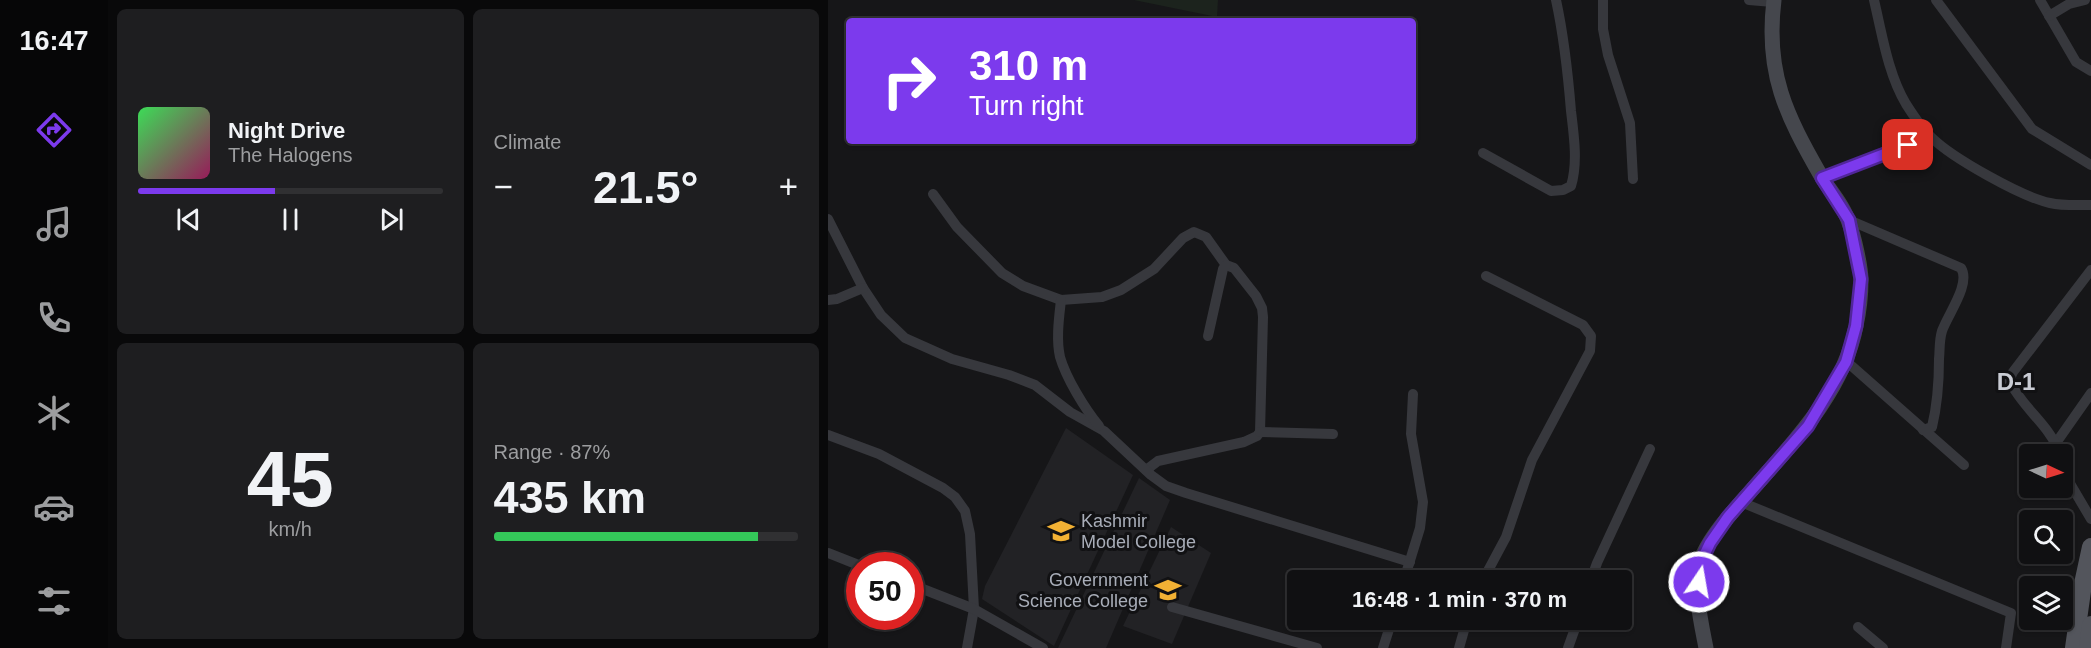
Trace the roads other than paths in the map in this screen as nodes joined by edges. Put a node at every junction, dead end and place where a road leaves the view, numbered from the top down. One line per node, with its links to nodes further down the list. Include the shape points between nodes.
1 (1556, 0): 12 (street, via 1574,136 1575,174 1571,186 1551,191)
2 (1603, 0): 15 (street, via 1608,55 1630,123)
3 (1749, 0): 8 (street)
4 (1874, 0): 11 (street, via 1898,85 1906,104)
5 (1936, 0): 13 (street, via 2032,129)
6 (2040, 0): 9 (street)
7 (2085, 0): 9 (street)
8 (1774, 1): 14 (main road, via 1772,54 1777,82 1791,121)
9 (2049, 15): 10 (street, via 2076,62)
10 (2091, 71)
11 (1929, 136): 14 (street); 17 (street, via 2019,192 2051,204)
12 (1483, 153)
13 (2091, 165)
14 (1822, 178): 19 (main road)
15 (1632, 179)
16 (933, 194): 25 (street, via 957,227 1002,273 1023,286)
17 (2091, 205)
18 (828, 219): 23 (street)
19 (1849, 220): 27 (main road, via 1861,279 1856,326); 30 (street, via 1961,268 1965,274 1939,341 1932,428)
20 (1226, 265): 25 (street, via 1206,237 1194,232 1154,268 1121,290 1102,297); 26 (street); 32 (street, via 1234,268 1262,308)
21 (2091, 270): 35 (street, via 2009,381)
22 (1486, 276): 48 (street, via 1582,326 1591,336 1590,351 1532,460 1506,537)
23 (863, 288): 24 (street); 31 (street, via 881,315 905,338 952,359 1035,385 1070,412)
24 (828, 300)
25 (1061, 300): 31 (street, via 1060,356 1092,417)
26 (1209, 336)
27 (1846, 362): 30 (street); 41 (main road, via 1808,426)
28 (2091, 393): 36 (street)
29 (1413, 394): 46 (street, via 1411,434 1423,502)
30 (1923, 430): 38 (street)
31 (1104, 431): 39 (street)
32 (1260, 432): 33 (street); 39 (street, via 1244,442 1158,461)
33 (1333, 434)
34 (828, 435): 52 (street, via 879,454 955,497 965,511 969,534)
35 (2055, 444)
36 (2061, 444)
37 (1650, 449): 49 (street)
38 (1964, 465)
39 (1146, 470): 46 (street, via 1166,486 1186,493)
40 (2073, 488): 42 (street)
41 (1741, 502): 64 (main road, via 1710,543 1699,566 1698,599); 66 (street, via 2011,613)
42 (2091, 519)
43 (2091, 547): 67 (main road)
44 (828, 553): 45 (street)
45 (846, 560)
46 (1410, 562): 47 (street)
47 (1407, 570)
48 (1488, 570)
49 (1595, 570)
50 (924, 589): 52 (street)
51 (1172, 607): 60 (street)
52 (974, 609): 58 (street); 59 (street)
53 (2091, 625): 68 (main road)
54 (1858, 627): 65 (street)
55 (1389, 630): 61 (street)
56 (1464, 630): 62 (street)
57 (1574, 630): 63 (street)
58 (967, 648)
59 (1043, 648)
60 (1317, 648)
61 (1383, 648)
62 (1460, 648)
63 (1568, 648)
64 (1706, 648)
65 (1883, 648)
66 (2006, 648)
67 (2074, 648)
68 (2088, 648)

